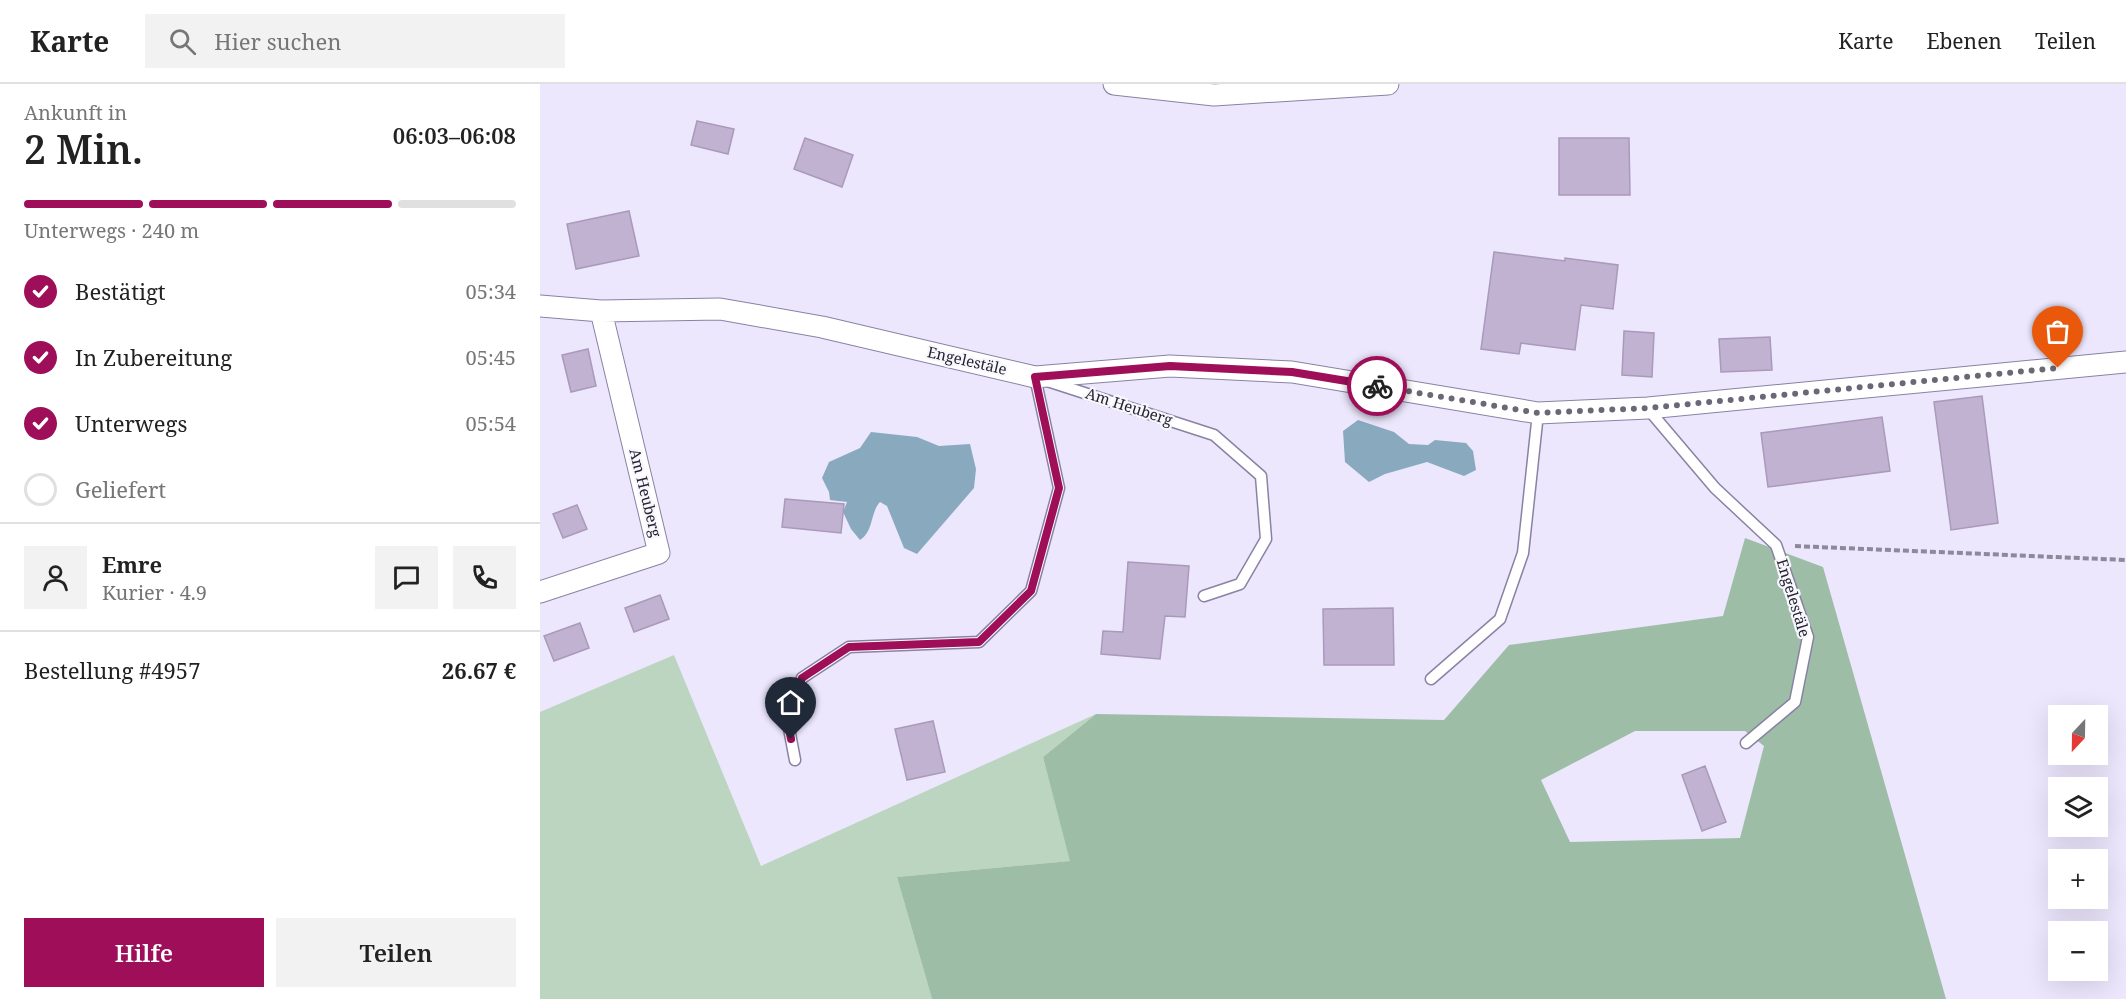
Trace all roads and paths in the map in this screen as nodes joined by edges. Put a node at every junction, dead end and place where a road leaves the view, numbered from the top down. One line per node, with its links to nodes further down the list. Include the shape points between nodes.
1 (1114, 84): 2 (street, via 1214,95)
2 (1388, 84)
3 (540, 306): 4 (street, Engelestäle)
4 (601, 310): 6 (street, Engelestäle, via 720,309 822,327); 11 (street, Am Heuberg, via 659,553)
5 (2126, 362): 7 (street, Engelestäle)
6 (1035, 377): 8 (street, Engelestäle, via 1170,366 1292,372); 12 (lane, Am Heuberg, via 1214,435 1262,476 1266,539 1240,584); 15 (lane, via 1059,488 1031,591 979,642 849,647 802,678 787,718)
7 (1648, 408): 8 (street, Engelestäle); 9 (lane, Engelestäle, via 1715,488)
8 (1538, 413): 13 (lane, via 1523,553 1500,619)
9 (1776, 545): 10 (path); 14 (lane, Engelestäle, via 1808,637 1795,702)
10 (2126, 560)
11 (540, 592)
12 (1204, 596)
13 (1431, 679)
14 (1746, 744)
15 (795, 760)

